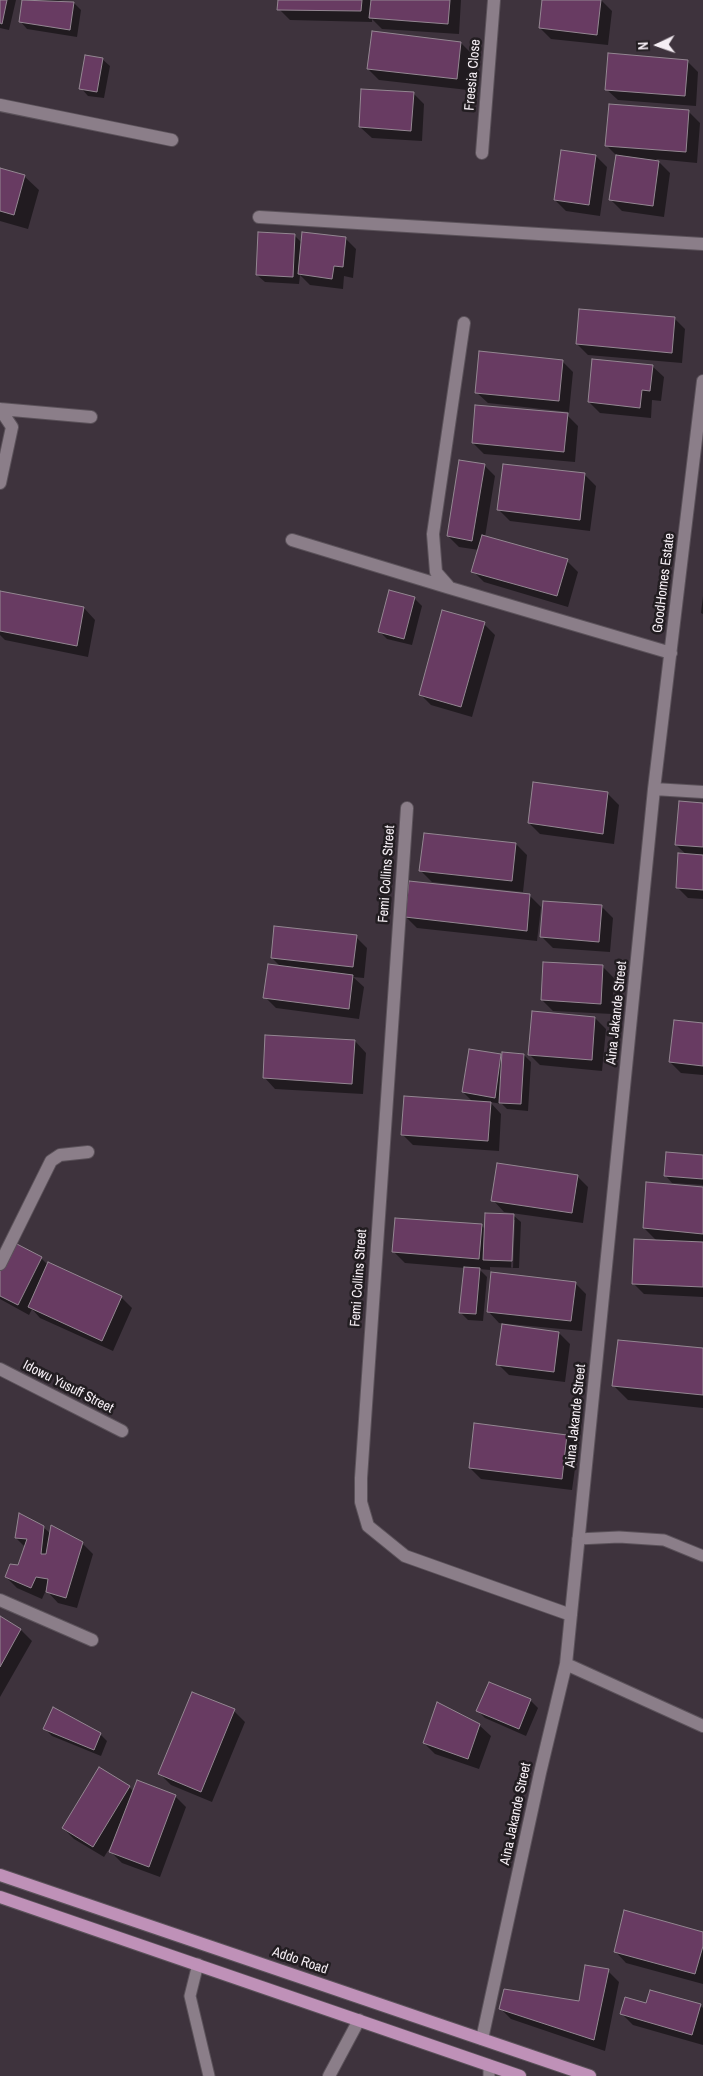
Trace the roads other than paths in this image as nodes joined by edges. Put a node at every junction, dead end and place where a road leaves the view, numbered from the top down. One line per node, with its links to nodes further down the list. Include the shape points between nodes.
1 (494, 0): 4 (street, Freesia Close)
2 (0, 105): 3 (street)
3 (172, 140)
4 (482, 153)
5 (259, 217): 6 (street)
6 (703, 244)
7 (464, 323): 14 (street, via 433,534 436,572)
8 (703, 381): 11 (street, GoodHomes Estate)
9 (0, 409): 10 (street); 12 (street, via 12,427)
10 (91, 417)
11 (699, 444): 15 (street, GoodHomes Estate)
12 (0, 483)
13 (292, 540): 14 (street)
14 (450, 588): 15 (street)
15 (671, 652): 16 (street, GoodHomes Estate)
16 (654, 789): 17 (street); 23 (street, Aina Jakande Street)
17 (703, 792)
18 (407, 808): 26 (street, Femi Collins Street, via 361,1502 368,1526 405,1556)
19 (88, 1152): 20 (street, via 60,1154 51,1161)
20 (0, 1264)
21 (1, 1373): 22 (street, Idowu Yusuff Street)
22 (122, 1431)
23 (578, 1539): 24 (lane, via 664,1540); 26 (street, Aina Jakande Street)
24 (703, 1556)
25 (0, 1600): 27 (street)
26 (571, 1616): 28 (street, Aina Jakande Street)
27 (92, 1640)
28 (566, 1664): 29 (street); 34 (street, Aina Jakande Street)
29 (703, 1726)
30 (0, 1875): 34 (main road, Addo Road)
31 (0, 1897): 32 (main road)
32 (198, 1964): 33 (main road); 36 (lane, via 190,1996)
33 (359, 2020): 35 (main road); 37 (street)
34 (482, 2039): 39 (main road, Addo Road)
35 (489, 2070): 38 (main road)
36 (209, 2076)
37 (328, 2076)
38 (520, 2076)
39 (590, 2076)

